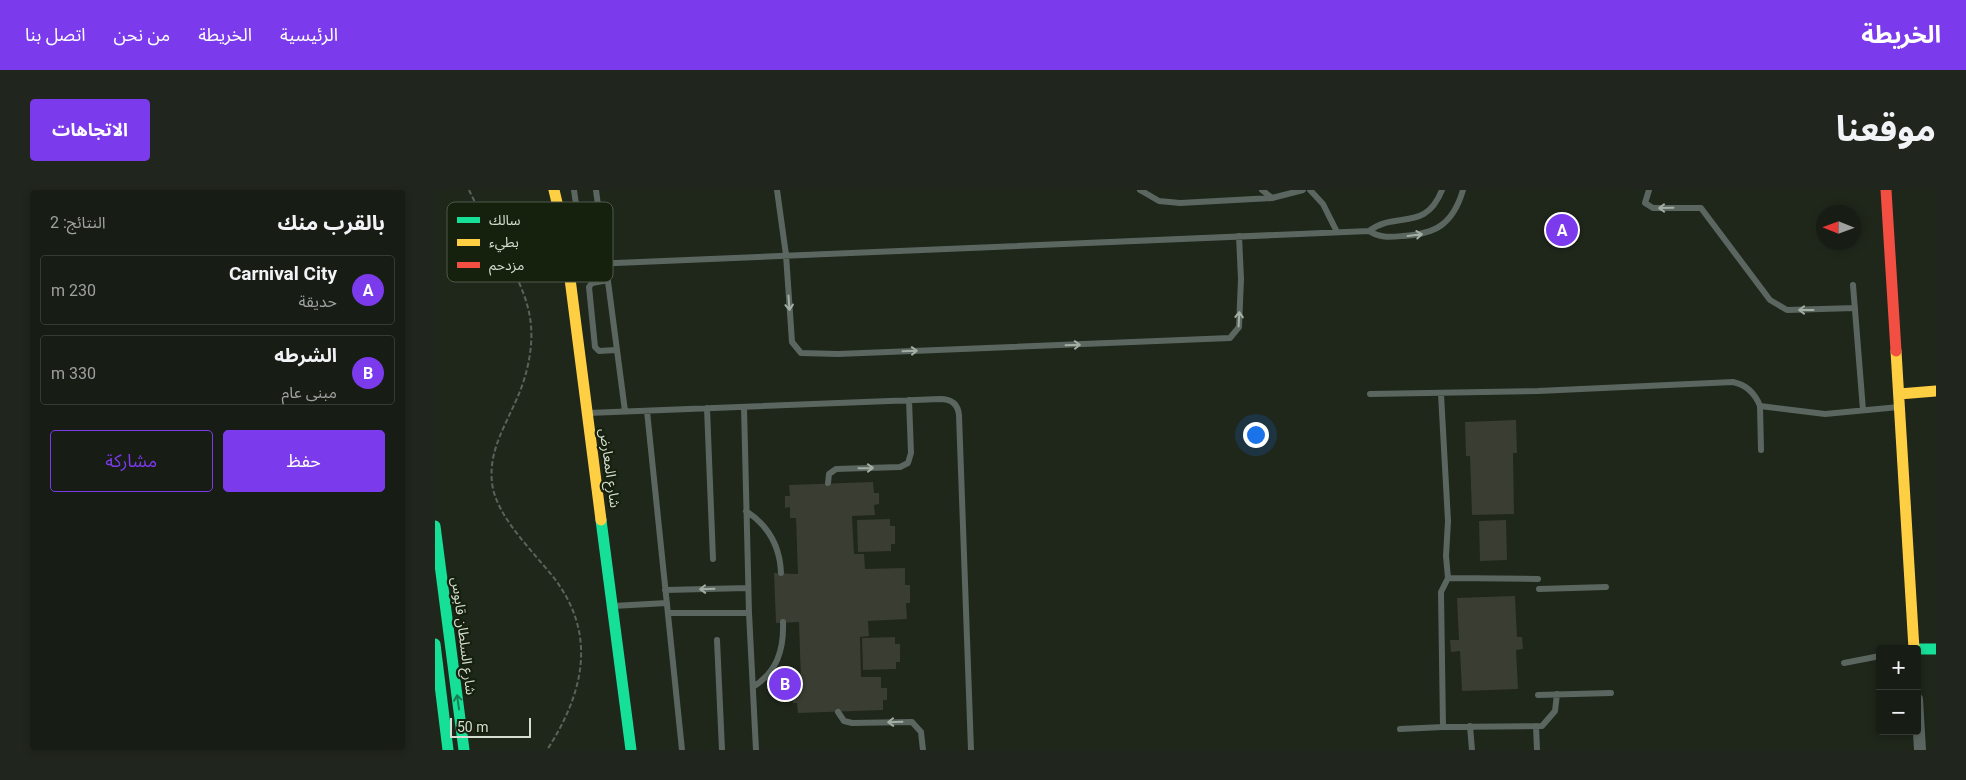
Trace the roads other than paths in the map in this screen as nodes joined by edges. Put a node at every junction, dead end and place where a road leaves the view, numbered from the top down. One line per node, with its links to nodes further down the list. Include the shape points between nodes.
1 (777, 190): 14 (lane)
2 (1141, 190): 10 (lane, via 1159,201 1180,203)
3 (1262, 190): 10 (lane)
4 (1303, 190): 10 (lane)
5 (1310, 190): 12 (lane, via 1323,204)
6 (1442, 190): 11 (lane, via 1428,212 1419,217 1381,224)
7 (1463, 190): 11 (lane, one-way to 7, via 1383,238 1427,234 1440,228 1449,218)
8 (1649, 190): 20 (lane, one-way to 8, via 1787,310 1770,300 1701,208 1653,208 1645,203)
9 (1886, 190): 25 (main road)
10 (1272, 198)
11 (1369, 231): 12 (lane)
12 (1337, 232): 13 (lane)
13 (1239, 236): 14 (lane); 14 (lane, one-way to 13, via 792,342 801,353 857,354 1230,338 1239,327)
14 (786, 254): 15 (lane)
15 (613, 262)
16 (570, 282): 34 (main road, شارع المعارض)
17 (592, 282): 21 (lane, via 589,287 595,348 599,351)
18 (607, 282): 21 (lane)
19 (1853, 285): 20 (lane)
20 (1855, 308): 31 (lane)
21 (616, 350): 33 (lane)
22 (1936, 391): 25 (main road)
23 (1370, 394): 24 (lane)
24 (1441, 394): 27 (lane, via 1727,382 1739,383 1749,389); 41 (lane)
25 (1899, 394): 29 (main road)
26 (909, 400): 28 (lane); 36 (lane, one-way to 26, via 829,474 836,468 900,467 908,463 911,453); 76 (lane, via 945,399 958,410)
27 (1760, 406): 31 (lane, via 1825,414); 35 (lane)
28 (744, 407): 30 (lane); 37 (lane)
29 (1900, 407): 31 (lane); 54 (main road)
30 (707, 408): 32 (lane); 39 (lane)
31 (1863, 410)
32 (647, 411): 33 (lane); 46 (lane)
33 (625, 412): 34 (lane)
34 (588, 413): 48 (main road, شارع المعارض)
35 (1761, 450)
36 (828, 483)
37 (746, 510): 40 (lane, via 763,524 772,537); 44 (lane)
38 (435, 526): 70 (main road, شارع السلطان قابوس, one-way to 38)
39 (713, 559)
40 (781, 573)
41 (1448, 578): 42 (lane); 66 (lane, via 1441,592)
42 (1538, 579)
43 (1606, 587): 45 (lane)
44 (748, 588): 46 (lane, one-way to 46); 50 (lane)
45 (1539, 589)
46 (665, 590): 47 (lane)
47 (667, 603): 48 (lane); 49 (lane)
48 (613, 606): 71 (main road, شارع المعارض)
49 (668, 613): 50 (lane); 72 (lane)
50 (749, 613): 59 (lane)
51 (783, 622): 59 (lane, via 783,643 778,661 767,676)
52 (717, 640): 73 (lane)
53 (435, 644): 69 (main road)
54 (1916, 645)
55 (1921, 649): 56 (main road)
56 (1936, 649)
57 (1876, 657): 58 (lane)
58 (1844, 663)
59 (753, 686): 74 (lane)
60 (1611, 692): 61 (lane)
61 (1557, 694): 62 (lane); 65 (lane, via 1555,711 1541,726)
62 (1538, 695)
63 (839, 712): 75 (lane, one-way to 63, via 921,732 912,722 852,723 844,720)
64 (1470, 726): 65 (lane); 66 (lane); 77 (lane)
65 (1536, 726): 78 (lane)
66 (1443, 727): 67 (lane)
67 (1400, 728)
68 (1919, 735): 79 (street)
69 (448, 750)
70 (464, 750)
71 (631, 750)
72 (682, 750)
73 (722, 750)
74 (756, 750)
75 (923, 750)
76 (971, 750)
77 (1472, 750)
78 (1537, 750)
79 (1920, 750)

